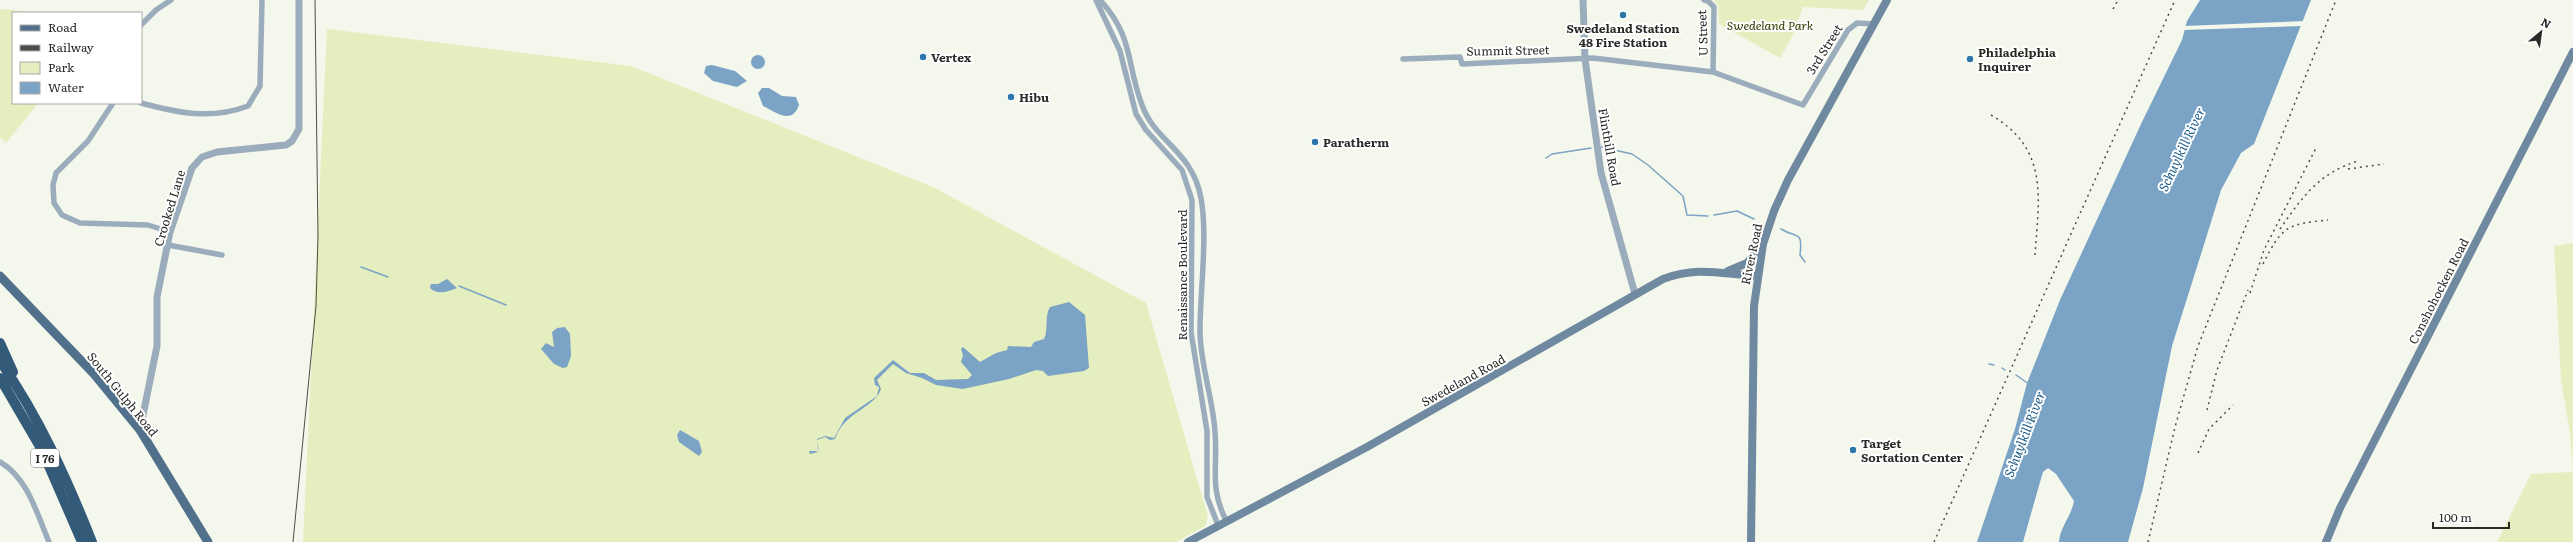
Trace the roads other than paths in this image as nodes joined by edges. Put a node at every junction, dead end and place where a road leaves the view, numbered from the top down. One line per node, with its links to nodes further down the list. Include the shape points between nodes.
1 (171, 0): 9 (street)
2 (262, 0): 15 (street, via 260,86 248,106 201,114 174,112)
3 (299, 0): 18 (street, Crooked Lane, via 300,122 296,136 292,141 279,147 217,152 202,157 188,176)
4 (1096, 0): 33 (street, Renaissance Boulevard, via 1120,51 1136,114 1146,130 1182,170 1191,192 1194,221 1192,337 1207,431 1207,497)
5 (1100, 0): 32 (street, Renaissance Boulevard, via 1111,13 1124,38 1144,110 1150,121 1187,162 1199,190 1202,221 1200,336 1215,430 1215,493)
6 (1583, 0): 12 (street, Flinthill Road)
7 (1704, 0): 14 (street, U Street, via 1714,7)
8 (1886, 0): 10 (main road, River Road)
9 (142, 24)
10 (1874, 24): 17 (street, 3rd Street, via 1858,23 1848,30); 19 (main road, River Road, via 1786,185)
11 (2573, 52): 40 (main road, Conshohocken Road, via 2340,508)
12 (1585, 58): 13 (street, Summit Street, via 1462,64 1460,57); 14 (street, Summit Street); 25 (street, Flinthill Road, via 1601,172)
13 (1403, 59)
14 (1713, 72): 17 (street, Summit Street)
15 (142, 103)
16 (112, 104): 18 (street, via 88,141 56,173 52,185 54,203 62,215 75,222 148,225)
17 (1803, 105)
18 (170, 232): 20 (street, Crooked Lane)
19 (1763, 244): 22 (main road, via 1747,263); 24 (main road, River Road)
20 (168, 245): 21 (street); 30 (street, Crooked Lane, via 157,297 157,346)
21 (222, 255)
22 (1725, 272): 24 (main road, Swedeland Road); 25 (main road, Swedeland Road, via 1702,270 1681,273 1663,279)
23 (0, 276): 30 (main road, South Gulph Road, via 94,374)
24 (1756, 276): 39 (main road, River Road)
25 (1635, 294): 32 (main road, Swedeland Road, via 1528,358 1374,443)
26 (0, 344): 29 (highway)
27 (0, 361): 29 (highway, I 76)
28 (0, 378): 35 (highway, I 76, via 42,450)
29 (24, 398): 36 (highway, I 76, via 55,454)
30 (140, 430): 37 (main road, South Gulph Road)
31 (0, 462): 34 (street, via 14,474 27,491)
32 (1226, 520): 33 (main road, Swedeland Road)
33 (1218, 525): 38 (main road, Swedeland Road)
34 (49, 542)
35 (82, 542)
36 (92, 542)
37 (208, 542)
38 (1188, 542)
39 (1751, 542)
40 (2326, 542)

